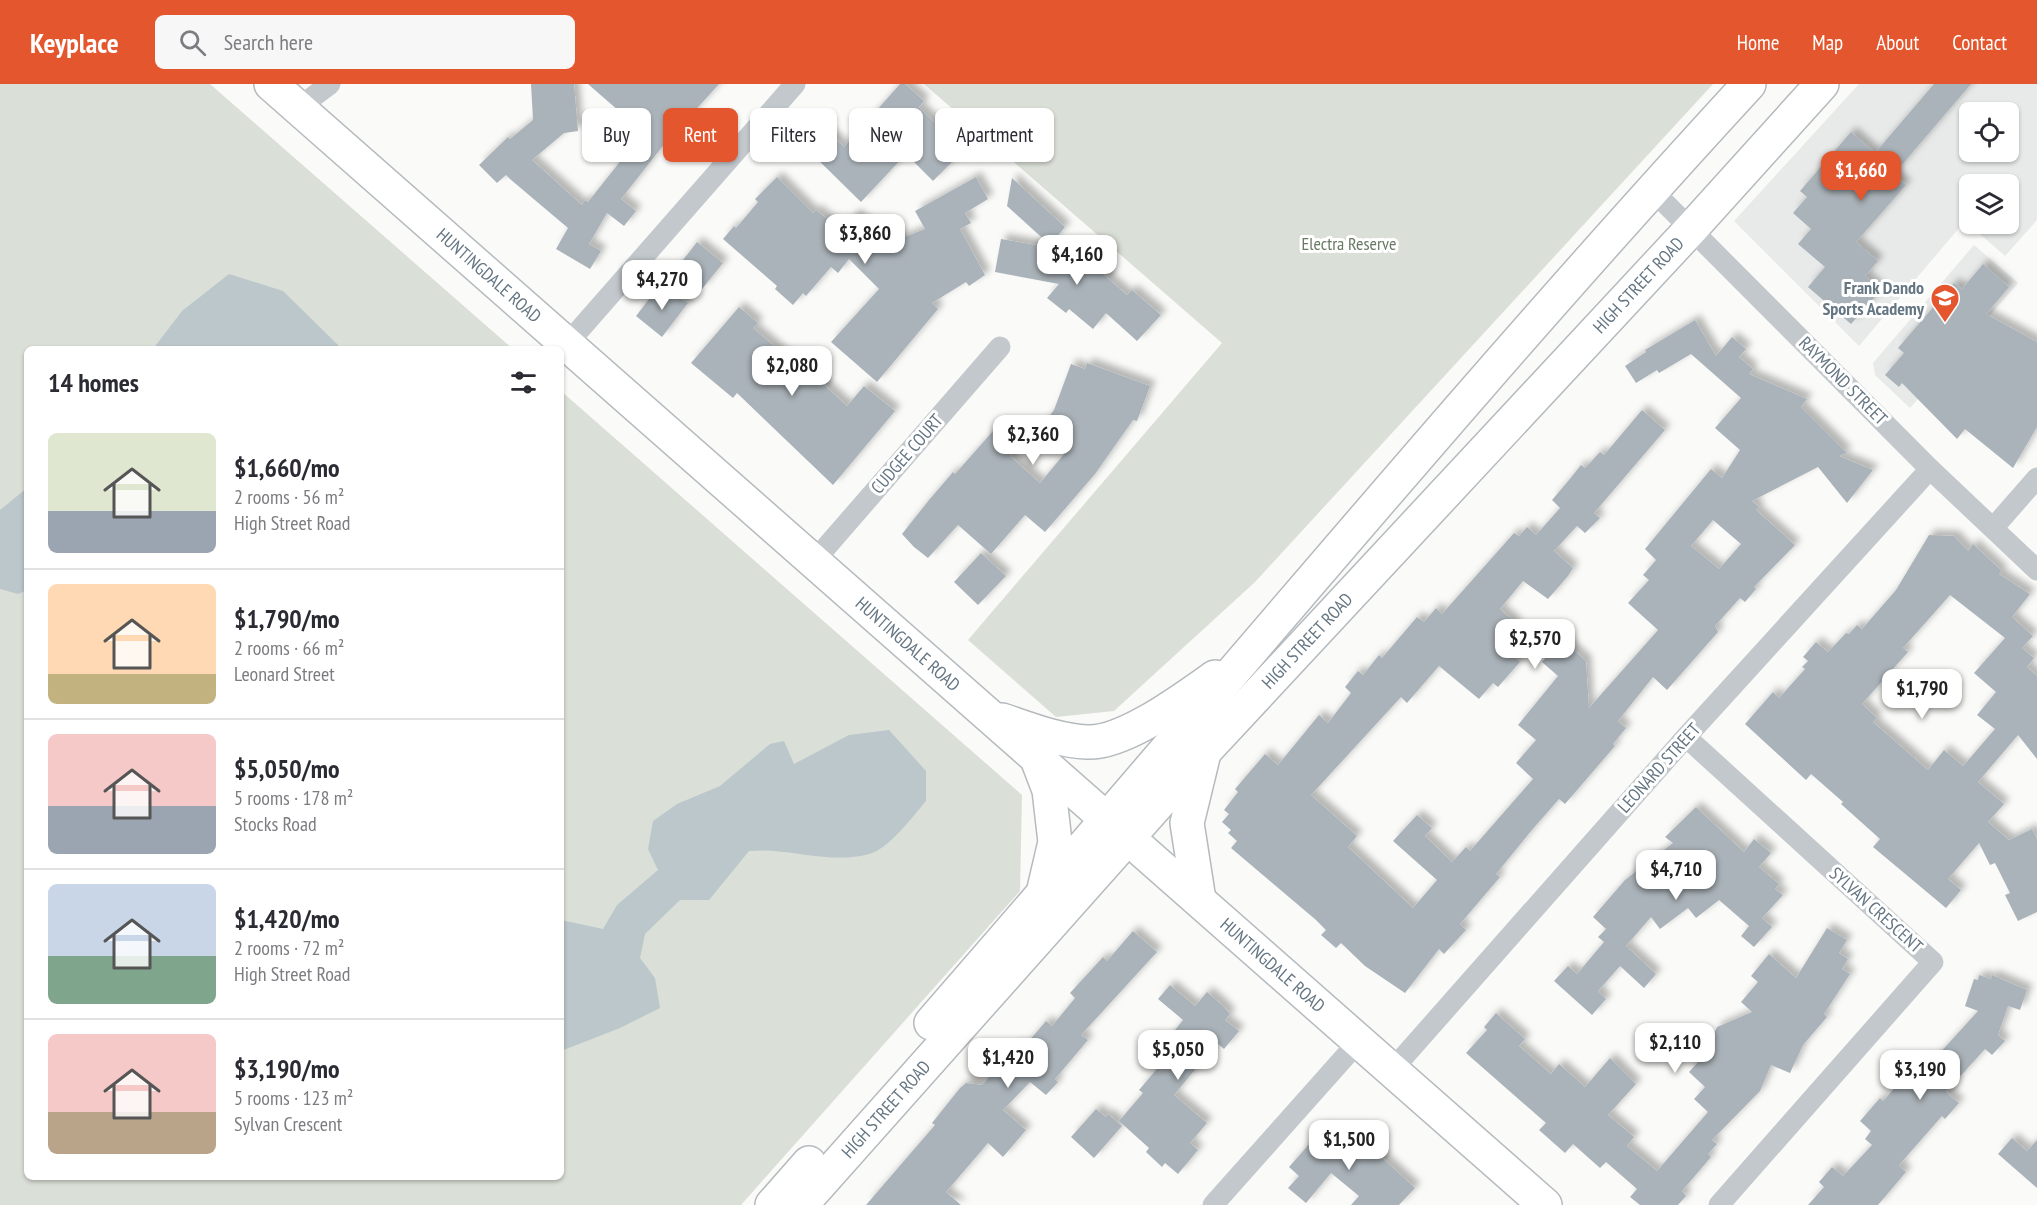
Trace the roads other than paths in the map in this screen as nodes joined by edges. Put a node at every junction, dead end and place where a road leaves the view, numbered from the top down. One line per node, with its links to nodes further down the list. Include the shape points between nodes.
1 (271, 84): 6 (main road, HUNTINGDALE ROAD)
2 (330, 84): 6 (street)
3 (795, 84): 9 (street)
4 (1749, 84): 7 (main road, HIGH STREET ROAD)
5 (1822, 84): 8 (main road, HIGH STREET ROAD)
6 (298, 108): 9 (main road, HUNTINGDALE ROAD)
7 (1652, 190): 8 (street, RAYMOND STREET); 16 (main road, HIGH STREET ROAD)
8 (1691, 229): 11 (street, RAYMOND STREET); 19 (main road, HIGH STREET ROAD)
9 (567, 344): 14 (main road, HUNTINGDALE ROAD)
10 (1000, 347): 14 (street, CUDGEE COURT)
11 (1930, 469): 13 (street, RAYMOND STREET); 18 (street, LEONARD STREET)
12 (2037, 478): 13 (street)
13 (1994, 527): 15 (street, RAYMOND STREET)
14 (814, 561): 17 (main road, HUNTINGDALE ROAD)
15 (2037, 570)
16 (1243, 658): 17 (main road, via 1112,738 1088,742 1041,733); 21 (main road, HIGH STREET ROAD)
17 (991, 717): 20 (main road, HUNTINGDALE ROAD)
18 (1686, 737): 25 (street, LEONARD STREET); 30 (street, SYLVAN CRESCENT, via 1933,962)
19 (1204, 752): 21 (main road, HIGH STREET ROAD); 23 (main road, via 1187,823)
20 (1036, 756): 21 (main road, HUNTINGDALE ROAD); 22 (main road, via 1048,790 1055,842)
21 (1118, 828): 22 (main road, HIGH STREET ROAD); 23 (main road, HUNTINGDALE ROAD); 27 (main road, HIGH STREET ROAD)
22 (1043, 897): 26 (main road, HIGH STREET ROAD)
23 (1199, 900): 24 (main road, HUNTINGDALE ROAD)
24 (1359, 1041): 25 (main road, HUNTINGDALE ROAD); 28 (street)
25 (1392, 1070): 29 (main road, HUNTINGDALE ROAD)
26 (772, 1205)
27 (801, 1205)
28 (1213, 1205)
29 (1545, 1205)
30 (1719, 1205)

